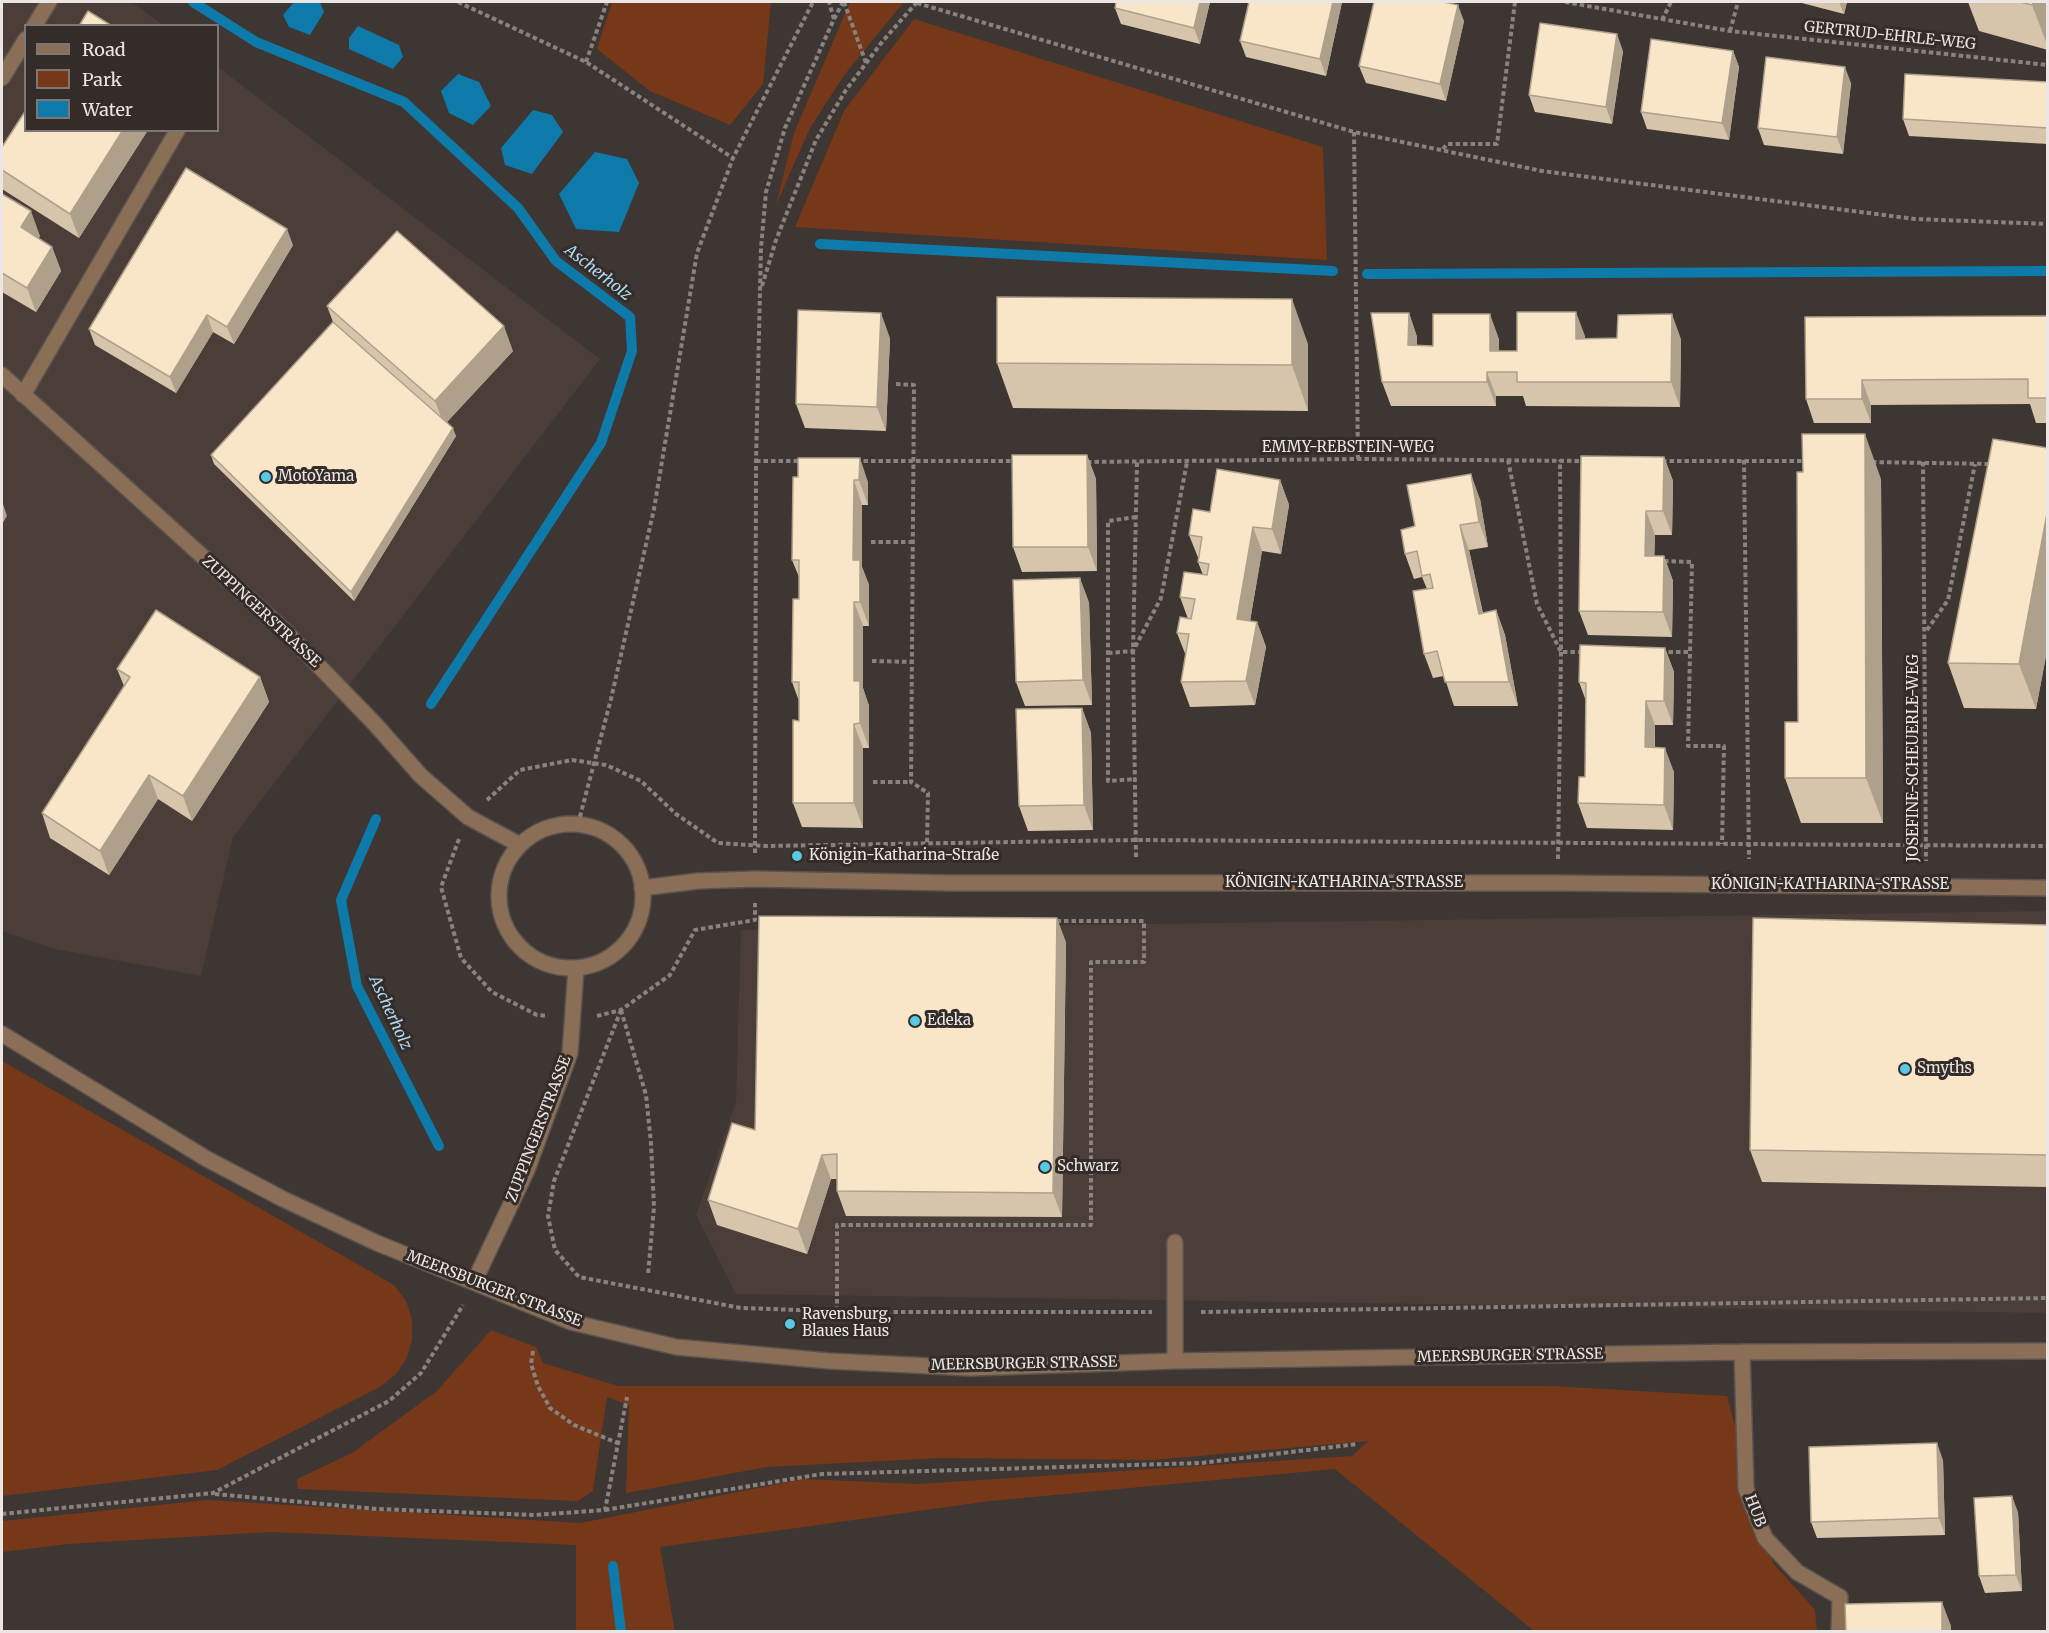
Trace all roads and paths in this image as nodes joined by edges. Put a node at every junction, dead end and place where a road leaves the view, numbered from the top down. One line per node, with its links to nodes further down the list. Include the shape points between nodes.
1 (49, 2): 14 (street)
2 (458, 2): 17 (path)
3 (607, 2): 17 (path)
4 (813, 2): 24 (path)
5 (829, 2): 12 (path)
6 (844, 2): 12 (path); 18 (path)
7 (917, 2): 18 (path); 22 (path)
8 (1515, 2): 23 (path, via 1497,144 1447,144)
9 (1565, 2): 13 (path, GERTRUD-EHRLE-WEG)
10 (1671, 2): 13 (path)
11 (1738, 2): 15 (path)
12 (834, 19): 26 (path, via 785,128 766,192)
13 (1662, 20): 15 (path, GERTRUD-EHRLE-WEG)
14 (35, 24)
15 (1730, 30): 19 (path, GERTRUD-EHRLE-WEG)
16 (24, 42): 20 (street)
17 (586, 62): 24 (path)
18 (867, 63): 26 (path, via 816,140)
19 (2048, 66)
20 (2, 78)
21 (176, 132): 29 (street)
22 (1354, 132): 23 (path); 30 (path)
23 (1443, 149): 25 (path, via 1542,171 1903,218)
24 (733, 158): 62 (path, via 697,254 654,509)
25 (2048, 224)
26 (760, 292): 35 (path)
27 (2, 375): 29 (street, ZUPPINGERSTRASSE)
28 (896, 384): 31 (path, via 914,385)
29 (23, 395): 66 (street, ZUPPINGERSTRASSE, via 285,631 421,776)
30 (1358, 459): 32 (path, EMMY-REBSTEIN-WEG); 44 (path, EMMY-REBSTEIN-WEG)
31 (914, 460): 37 (path); 38 (path); 51 (path)
32 (1508, 460): 33 (path, EMMY-REBSTEIN-WEG); 55 (path, via 1537,604)
33 (1560, 460): 39 (path, EMMY-REBSTEIN-WEG); 55 (path)
34 (1744, 460): 40 (path); 41 (path); 72 (path)
35 (756, 461): 36 (path); 74 (path)
36 (812, 461)
37 (846, 461)
38 (1019, 461)
39 (1596, 461)
40 (1653, 461)
41 (1816, 461)
42 (1078, 462): 43 (path, EMMY-REBSTEIN-WEG)
43 (1137, 462): 44 (path, EMMY-REBSTEIN-WEG); 49 (path)
44 (1187, 462): 54 (path, via 1161,598)
45 (1863, 462): 46 (path)
46 (1923, 462): 47 (path); 53 (path, JOSEFINE-SCHEUERLE-WEG)
47 (1975, 464): 48 (path); 53 (path, via 1948,600)
48 (1996, 464)
49 (1136, 517): 54 (path); 59 (path, via 1108,521)
50 (872, 542): 51 (path)
51 (913, 542): 61 (path)
52 (1664, 561): 58 (path, via 1692,562)
53 (1926, 630): 75 (path, JOSEFINE-SCHEUERLE-WEG)
54 (1133, 651): 59 (path); 63 (path)
55 (1561, 652): 56 (path); 69 (path)
56 (1596, 652)
57 (1655, 652): 58 (path)
58 (1690, 652): 71 (path, via 1688,746 1724,746)
59 (1108, 654): 63 (path, via 1108,781)
60 (872, 662): 61 (path)
61 (913, 662): 65 (path)
62 (594, 762): 66 (path, via 572,760 520,770); 67 (path); 74 (path, via 641,782 676,814 718,843)
63 (1136, 779): 68 (path)
64 (873, 782): 65 (path)
65 (911, 782): 70 (path, via 928,793)
66 (468, 817): 73 (street, ZUPPINGERSTRASSE); 89 (path, via 441,887 461,958 492,992 537,1015)
67 (578, 825): 73 (street, via 544,829); 82 (street, via 609,835 627,850)
68 (1136, 840): 69 (path); 70 (path); 78 (path)
69 (1559, 841): 71 (path); 79 (path)
70 (927, 844): 74 (path)
71 (1722, 844): 72 (path)
72 (1749, 844): 75 (path); 80 (path)
73 (520, 845): 87 (street, via 501,878 499,901 503,923 515,942 532,957 553,966)
74 (755, 845): 77 (path)
75 (1927, 845): 76 (path); 81 (path, JOSEFINE-SCHEUERLE-WEG)
76 (2048, 846)
77 (755, 879): 78 (street, KÖNIGIN-KATHARINA-STRASSE); 82 (street, KÖNIGIN-KATHARINA-STRASSE); 84 (path)
78 (1136, 882): 79 (street, KÖNIGIN-KATHARINA-STRASSE)
79 (1557, 883): 80 (street, KÖNIGIN-KATHARINA-STRASSE)
80 (1750, 884): 81 (street, KÖNIGIN-KATHARINA-STRASSE)
81 (1925, 885): 83 (street, KÖNIGIN-KATHARINA-STRASSE)
82 (642, 888): 87 (street, via 641,914 632,935 618,952 598,964)
83 (2048, 888)
84 (755, 920): 85 (path); 88 (path, via 695,930 670,975)
85 (767, 920)
86 (1049, 921): 94 (path, via 1143,921 1144,962 1090,962 1091,1225 837,1225)
87 (576, 969): 89 (street, ZUPPINGERSTRASSE)
88 (621, 1010): 89 (path); 92 (path, via 646,1095 651,1143 654,1207)
89 (573, 1019): 93 (street, ZUPPINGERSTRASSE, via 570,1053 527,1170)
90 (2, 1034): 93 (street, MEERSBURGER STRASSE, via 207,1160 283,1200 377,1244)
91 (1175, 1242): 98 (street)
92 (648, 1275)
93 (474, 1282): 98 (street, MEERSBURGER STRASSE, via 571,1322 676,1347 829,1361 970,1368); 102 (path, via 461,1311 421,1373 389,1401)
94 (837, 1311)
95 (2048, 1350): 97 (street, MEERSBURGER STRASSE)
96 (533, 1351): 100 (path, via 531,1364 550,1408 573,1425)
97 (1742, 1352): 98 (street, MEERSBURGER STRASSE); 105 (street, HUB, via 1746,1490 1765,1538 1797,1572 1840,1597)
98 (1175, 1361)
99 (627, 1397): 100 (path)
100 (620, 1444): 103 (path)
101 (1358, 1444): 103 (path, via 1201,1463 822,1474)
102 (213, 1493): 103 (path, via 377,1509 535,1515); 104 (path)
103 (605, 1510)
104 (2, 1514)
105 (1839, 1632)

